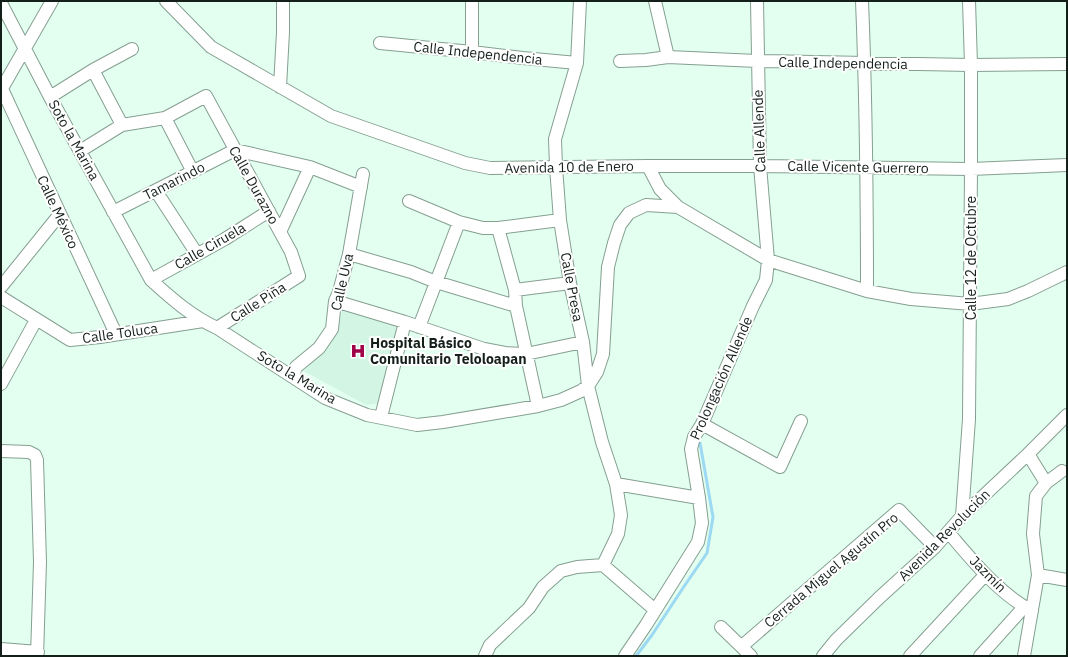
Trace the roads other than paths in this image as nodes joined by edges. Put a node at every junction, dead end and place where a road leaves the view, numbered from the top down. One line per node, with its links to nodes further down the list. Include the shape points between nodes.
1 (52, 1): 12 (street)
2 (166, 1): 23 (street, Avenida 10 de Enero, via 211,47)
3 (283, 1): 23 (street)
4 (472, 1): 14 (street)
5 (655, 1): 15 (street)
6 (757, 1): 17 (street, Calle Allende)
7 (862, 1): 19 (street)
8 (969, 1): 20 (street, Calle 12 de Octubre)
9 (580, 2): 18 (street, Calle Presa)
10 (1, 3): 12 (street, Soto la Marina)
11 (380, 43): 14 (street, Calle Independencia)
12 (24, 48): 24 (street); 25 (street, Soto la Marina)
13 (132, 49): 22 (street)
14 (472, 52): 18 (street, Calle Independencia)
15 (668, 57): 16 (street, Calle Independencia); 17 (street, Calle Independencia)
16 (620, 61)
17 (757, 61): 19 (street, Calle Independencia); 32 (street, Calle Allende)
18 (577, 63): 34 (street, Calle Presa, via 556,139)
19 (864, 63): 20 (street, Calle Independencia); 35 (street)
20 (971, 64): 21 (street, Calle Independencia); 36 (street, Calle 12 de Octubre)
21 (1067, 64)
22 (93, 70): 25 (street); 27 (street)
23 (280, 87): 34 (street, Avenida 10 de Enero, via 331,116 465,163 490,168)
24 (1, 90): 45 (street, Calle México)
25 (50, 98): 29 (street, Soto la Marina)
26 (165, 118): 27 (street); 28 (street, Calle Durazno, via 206,96); 37 (street)
27 (122, 125): 29 (street)
28 (235, 150): 33 (street); 37 (street, Tamarindo); 43 (street, Calle Durazno)
29 (80, 151): 44 (street, Soto la Marina)
30 (1067, 165): 36 (street, Calle Vicente Guerrero)
31 (648, 166): 32 (street, Calle Vicente Guerrero); 34 (street, Avenida 10 de Enero); 42 (street, Avenida 10 de Enero, via 660,189)
32 (760, 166): 35 (street, Calle Vicente Guerrero); 52 (street, Calle Allende)
33 (310, 167): 39 (street); 49 (street)
34 (556, 167): 46 (street, Calle Presa)
35 (867, 167): 36 (street, Calle Vicente Guerrero); 60 (street)
36 (971, 169): 63 (street, Calle 12 de Octubre)
37 (192, 172): 40 (street, Tamarindo)
38 (362, 174): 39 (street, Calle Uva)
39 (360, 187): 51 (street, Calle Uva)
40 (156, 191): 44 (street, Tamarindo); 50 (street)
41 (409, 201): 47 (street)
42 (678, 207): 52 (street, Avenida 10 de Enero); 75 (street, Soto la Marina, via 646,206 629,213 620,225 608,267 603,354 597,372)
43 (269, 211): 49 (street, Calle Durazno); 50 (street, Calle Ciruela)
44 (113, 212): 55 (street, Soto la Marina)
45 (60, 214): 58 (street); 70 (street, Calle México)
46 (560, 220): 48 (street); 57 (street, Calle Presa)
47 (459, 222): 48 (street, via 483,228); 56 (street)
48 (498, 228): 59 (street)
49 (280, 232): 54 (street, Calle Durazno, via 291,252)
50 (197, 254): 55 (street, Calle Ciruela)
51 (349, 254): 56 (street); 62 (street, Calle Uva)
52 (768, 260): 60 (street, Avenida 10 de Enero); 80 (street, Prolongación Allende, via 766,280)
53 (1067, 272): 63 (street, Avenida 10 de Enero, via 1008,299)
54 (299, 276): 69 (street, Calle Piña)
55 (151, 280): 66 (street, Soto la Marina, via 176,303)
56 (436, 282): 64 (street); 68 (street)
57 (570, 283): 59 (street); 71 (street, Calle Presa)
58 (1, 287)
59 (515, 290): 64 (street)
60 (867, 291): 63 (street, Avenida 10 de Enero, via 911,299)
61 (1, 297): 65 (street, Calle Toluca)
62 (335, 301): 67 (street); 73 (street, Calle Uva, via 332,329 319,348 296,366)
63 (970, 304): 87 (street, Calle 12 de Octubre, via 969,419)
64 (516, 306): 72 (street)
65 (36, 320): 70 (street, Calle Toluca, via 70,340); 74 (street)
66 (203, 321): 69 (street, Soto la Marina); 70 (street, Calle Toluca)
67 (405, 322): 68 (street); 78 (street)
68 (419, 327): 72 (street, via 484,349)
69 (217, 328): 73 (street, Soto la Marina)
70 (116, 334)
71 (583, 342): 72 (street); 75 (street, Calle Presa)
72 (526, 354): 76 (street)
73 (293, 376): 78 (street, Soto la Marina, via 325,398)
74 (1, 384)
75 (588, 386): 76 (street, Soto la Marina, via 561,400); 85 (street, Calle Presa)
76 (538, 406): 78 (street, Soto la Marina, via 416,425)
77 (1067, 415): 82 (street, Avenida Revolución)
78 (381, 417)
79 (801, 421): 80 (street, via 780,467)
80 (702, 424): 86 (street, Prolongación Allende, via 691,448)
81 (1, 451): 99 (street, via 29,452 35,455 37,460 40,562)
82 (1028, 454): 84 (street); 87 (street, Avenida Revolución)
83 (1062, 470): 84 (street)
84 (1046, 483): 92 (street, via 1036,496 1033,534)
85 (616, 484): 86 (street); 90 (street, Calle Presa, via 621,515 618,534)
86 (699, 498): 95 (street, Prolongación Allende, via 702,523 698,542)
87 (962, 516): 88 (street, Avenida Revolución)
88 (948, 532): 89 (street, Avenida Revolución); 91 (street, Jazmín)
89 (935, 547): 97 (street, Cerrada Miguel Agustín Pro, via 899,510); 103 (street, Avenida Revolución, via 880,597)
90 (602, 565): 95 (street); 100 (street, via 561,571 543,587 529,608 490,645)
91 (985, 575): 94 (street, Jazmín); 104 (street)
92 (1038, 575): 93 (street); 94 (street)
93 (1067, 580)
94 (1028, 609): 105 (street); 106 (street)
95 (655, 610): 101 (street, Prolongación Allende)
96 (721, 626): 97 (street)
97 (742, 646): 102 (street)
98 (1, 649): 99 (street)
99 (38, 654)
100 (485, 656)
101 (625, 656)
102 (752, 656)
103 (823, 656)
104 (910, 656)
105 (980, 656)
106 (1024, 656)

